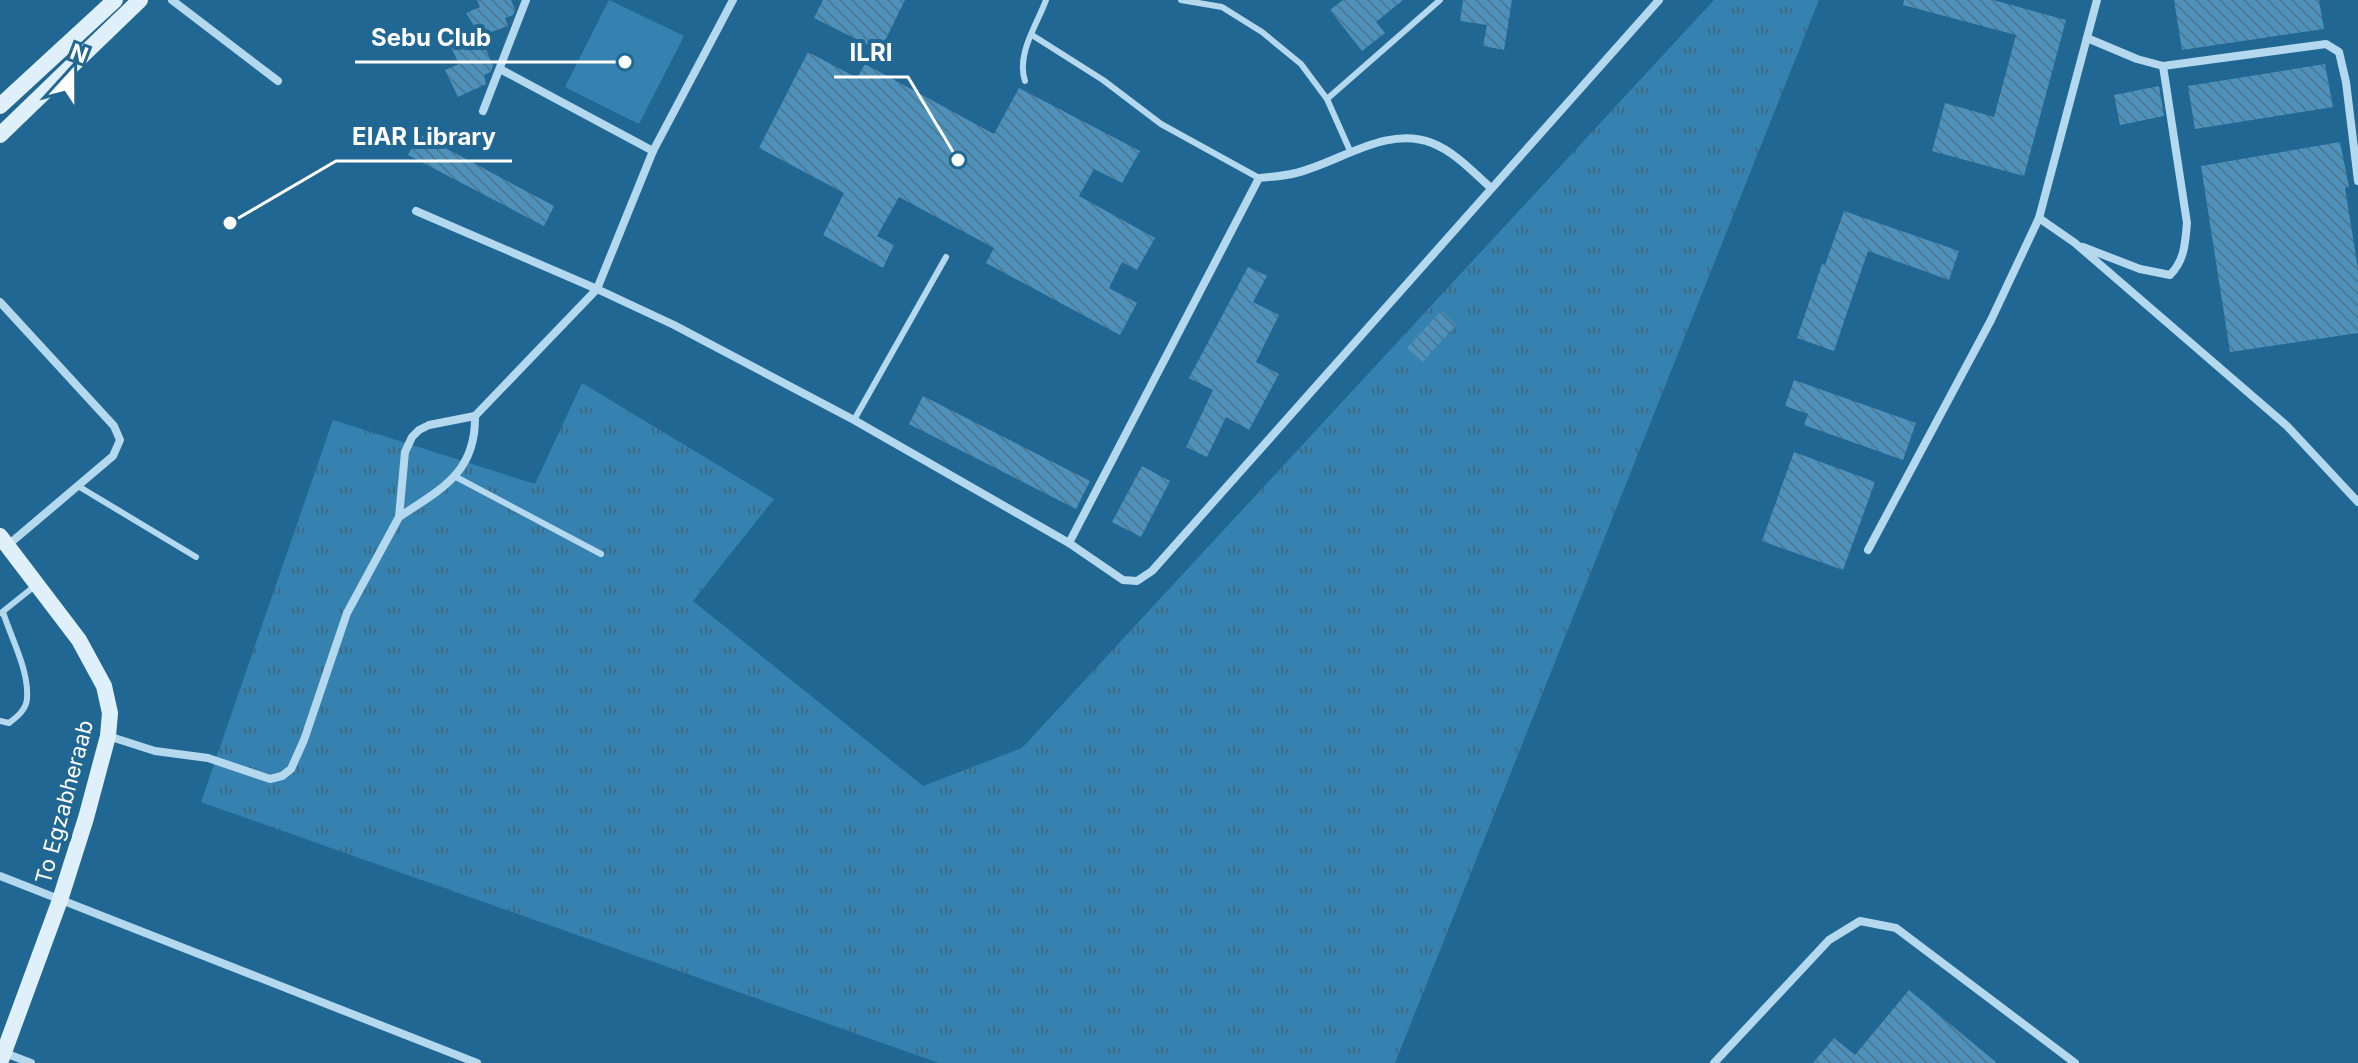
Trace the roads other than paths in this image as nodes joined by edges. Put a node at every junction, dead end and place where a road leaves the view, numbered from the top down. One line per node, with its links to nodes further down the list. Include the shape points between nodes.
1 (115, 0): 20 (main road)
2 (140, 0): 22 (main road)
3 (172, 0): 17 (street)
4 (526, 0): 16 (street)
5 (733, 0): 23 (street)
6 (1046, 0): 13 (lane)
7 (1181, 0): 12 (lane)
8 (1226, 0): 12 (lane)
9 (1440, 0): 19 (lane)
10 (1659, 0): 27 (street)
11 (2097, 0): 14 (street)
12 (1222, 7): 19 (lane, via 1301,64)
13 (1032, 35): 18 (lane, via 1021,69); 25 (lane, via 1161,124)
14 (2087, 38): 15 (street); 29 (street)
15 (2163, 66): 26 (street, via 2326,44 2339,52); 30 (street, via 2187,223 2179,266 2170,275 2140,269)
16 (500, 69): 21 (street); 23 (street)
17 (278, 81)
18 (1025, 81)
19 (1327, 99): 24 (lane)
20 (0, 106)
21 (483, 111)
22 (0, 135)
23 (653, 151): 32 (street)
24 (1351, 153): 25 (street, via 1297,173); 27 (street, via 1410,136 1452,153)
25 (1259, 178): 41 (street)
26 (2358, 181)
27 (1491, 188): 41 (street, via 1152,571 1137,581 1123,580)
28 (416, 211): 32 (street)
29 (2039, 218): 30 (street); 42 (street, via 1991,320)
30 (2075, 243): 38 (street, via 2287,426)
31 (946, 257): 35 (lane)
32 (597, 289): 34 (street); 35 (street)
33 (0, 302): 37 (street, via 114,426 120,440 113,456)
34 (475, 416): 36 (street, via 472,448); 39 (street, via 429,425 412,437 405,452)
35 (854, 420): 41 (street)
36 (456, 477): 39 (street); 43 (lane)
37 (78, 486): 40 (street); 44 (lane)
38 (2358, 502)
39 (399, 517): 48 (street, via 347,613 304,740 291,769 282,776 270,779 208,758 155,751)
40 (4, 541): 45 (main road, To Egzabheraab)
41 (1069, 543)
42 (1868, 550)
43 (601, 554)
44 (196, 557)
45 (36, 585): 46 (lane); 48 (main road, To Egzabheraab, via 95,666 110,713)
46 (1, 613): 47 (lane, via 27,700 9,723)
47 (0, 721)
48 (108, 736): 50 (main road, To Egzabheraab)
49 (0, 876): 50 (street)
50 (60, 900): 51 (main road, To Egzabheraab); 53 (street)
51 (1, 1056): 52 (street)
52 (31, 1063)
53 (477, 1063)
54 (1714, 1063): 55 (street, via 1829,940 1860,921 1896,928)
55 (2075, 1063)

